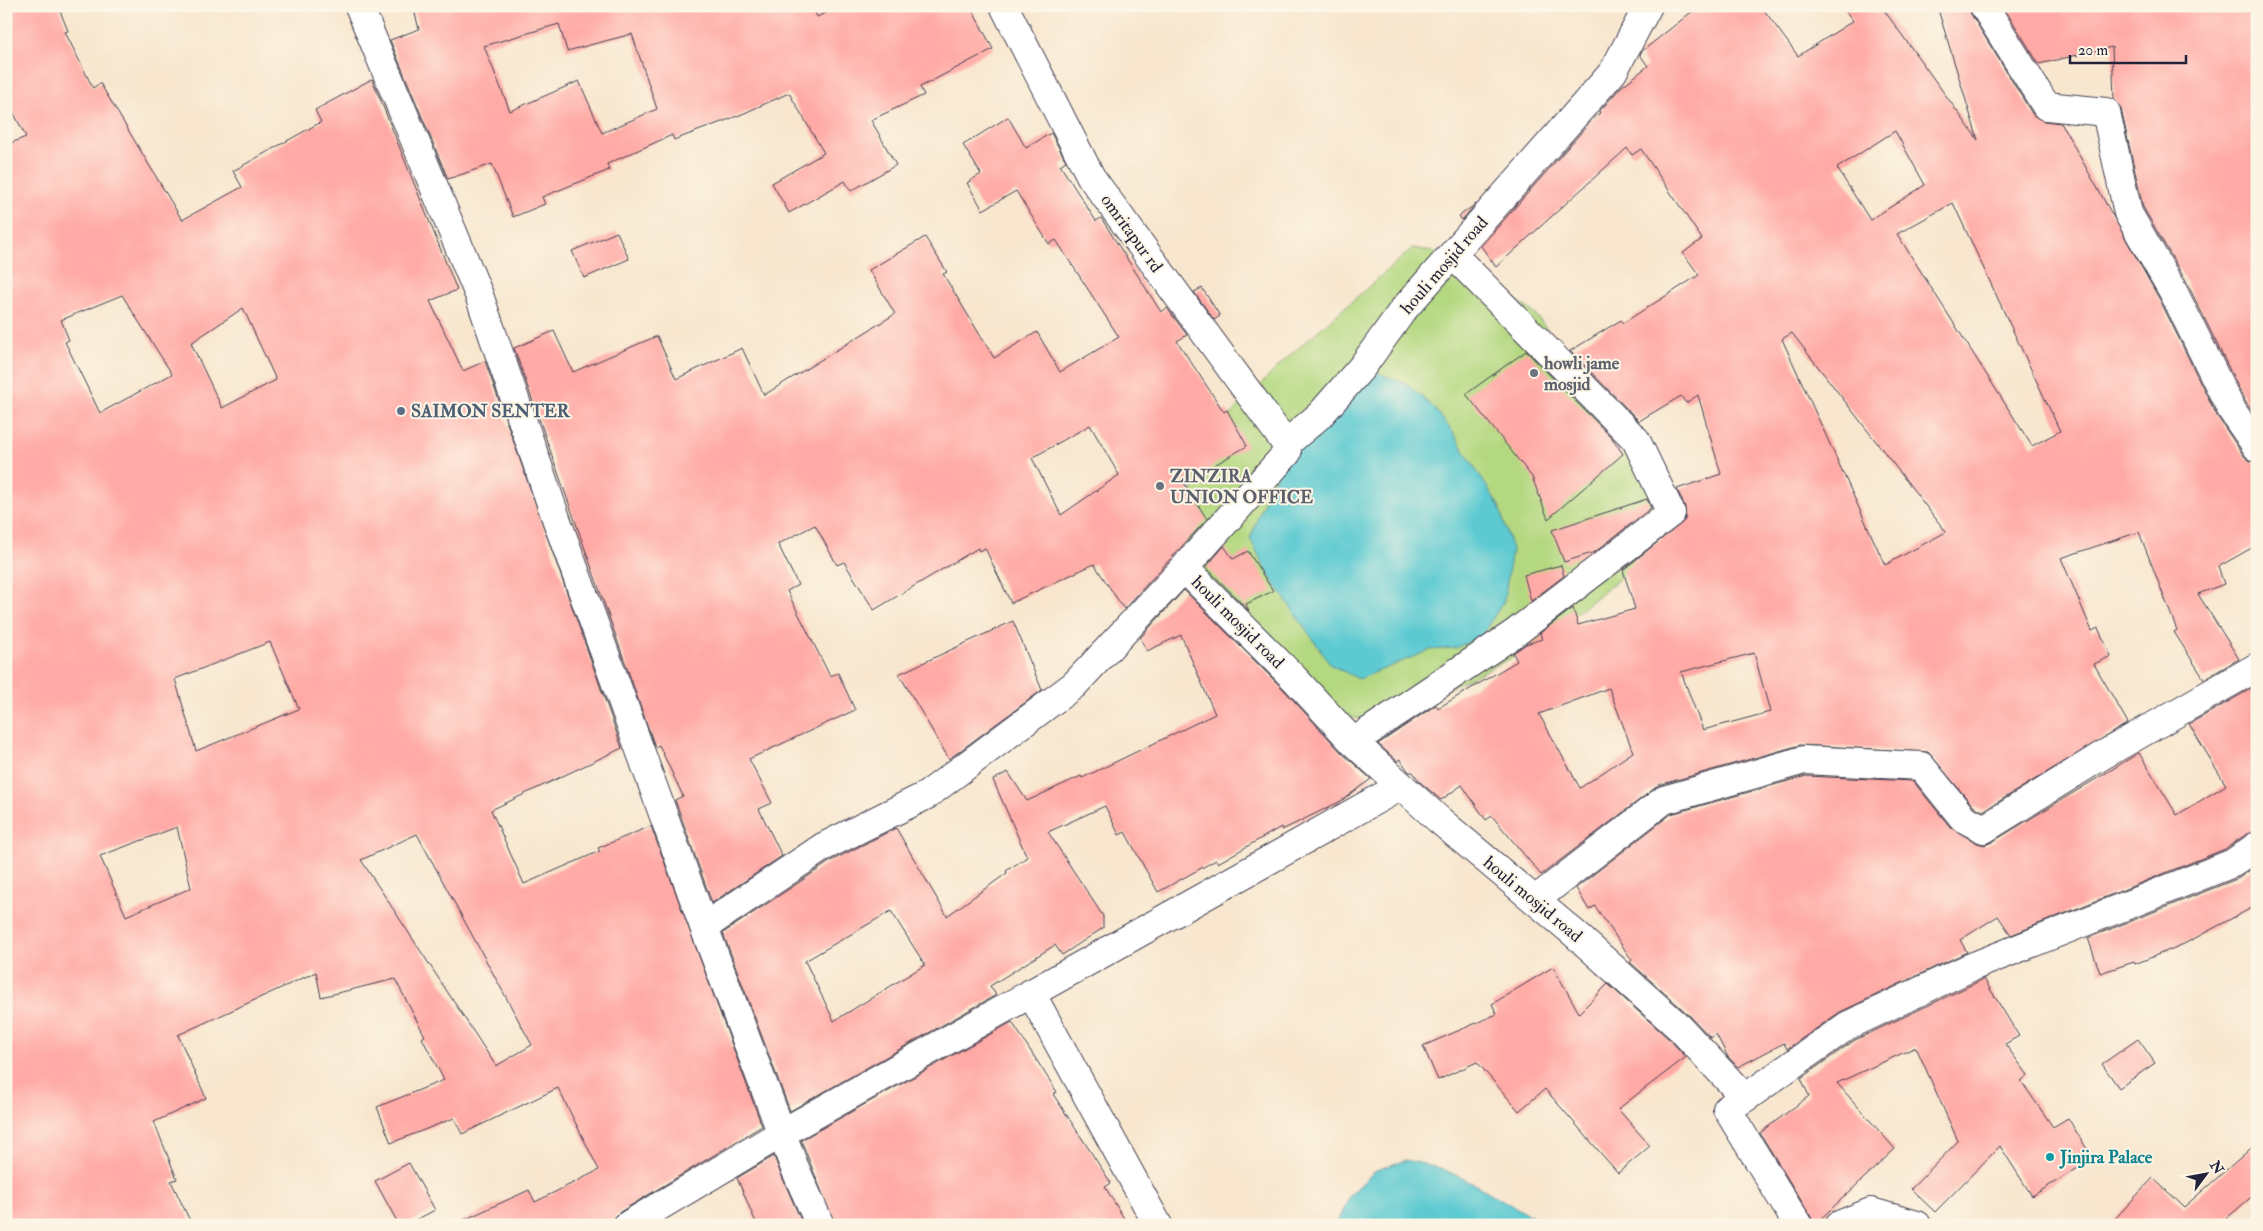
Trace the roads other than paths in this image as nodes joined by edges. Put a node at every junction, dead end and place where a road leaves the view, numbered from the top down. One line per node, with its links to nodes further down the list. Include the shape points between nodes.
1 (359, 6): 14 (street, via 479,295)
2 (1004, 6): 6 (street, omritapur rd, via 1091,177)
3 (1648, 6): 5 (street, houli mosjid road, via 1612,72)
4 (1984, 6): 7 (street, via 2046,106 2106,112 2128,213 2174,293 2231,409)
5 (1453, 255): 6 (street, houli mosjid road, via 1403,310 1362,367 1326,408); 10 (street, via 1636,440 1671,513 1515,633)
6 (1286, 444): 8 (street, houli mosjid road, via 1287,453)
7 (2257, 447)
8 (1184, 568): 10 (street, houli mosjid road); 14 (street, via 1074,686 927,795 823,847)
9 (2257, 667): 13 (street, via 2103,755 1984,829 1963,818 1921,766 1804,760 1664,800)
10 (1354, 742): 11 (street, houli mosjid road)
11 (1401, 786): 13 (street, houli mosjid road); 15 (street)
12 (2257, 846): 16 (street, via 2233,863 1969,968 1846,1026)
13 (1535, 900): 16 (street, houli mosjid road, via 1680,1028)
14 (704, 926): 17 (street)
15 (1031, 993): 17 (street); 20 (street)
16 (1745, 1098): 21 (street, via 1727,1109)
17 (782, 1133): 18 (street); 19 (street)
18 (628, 1225)
19 (820, 1225)
20 (1158, 1225)
21 (1798, 1225)
22 (1839, 1225): 23 (street, via 1871,1212)
23 (1917, 1225)

